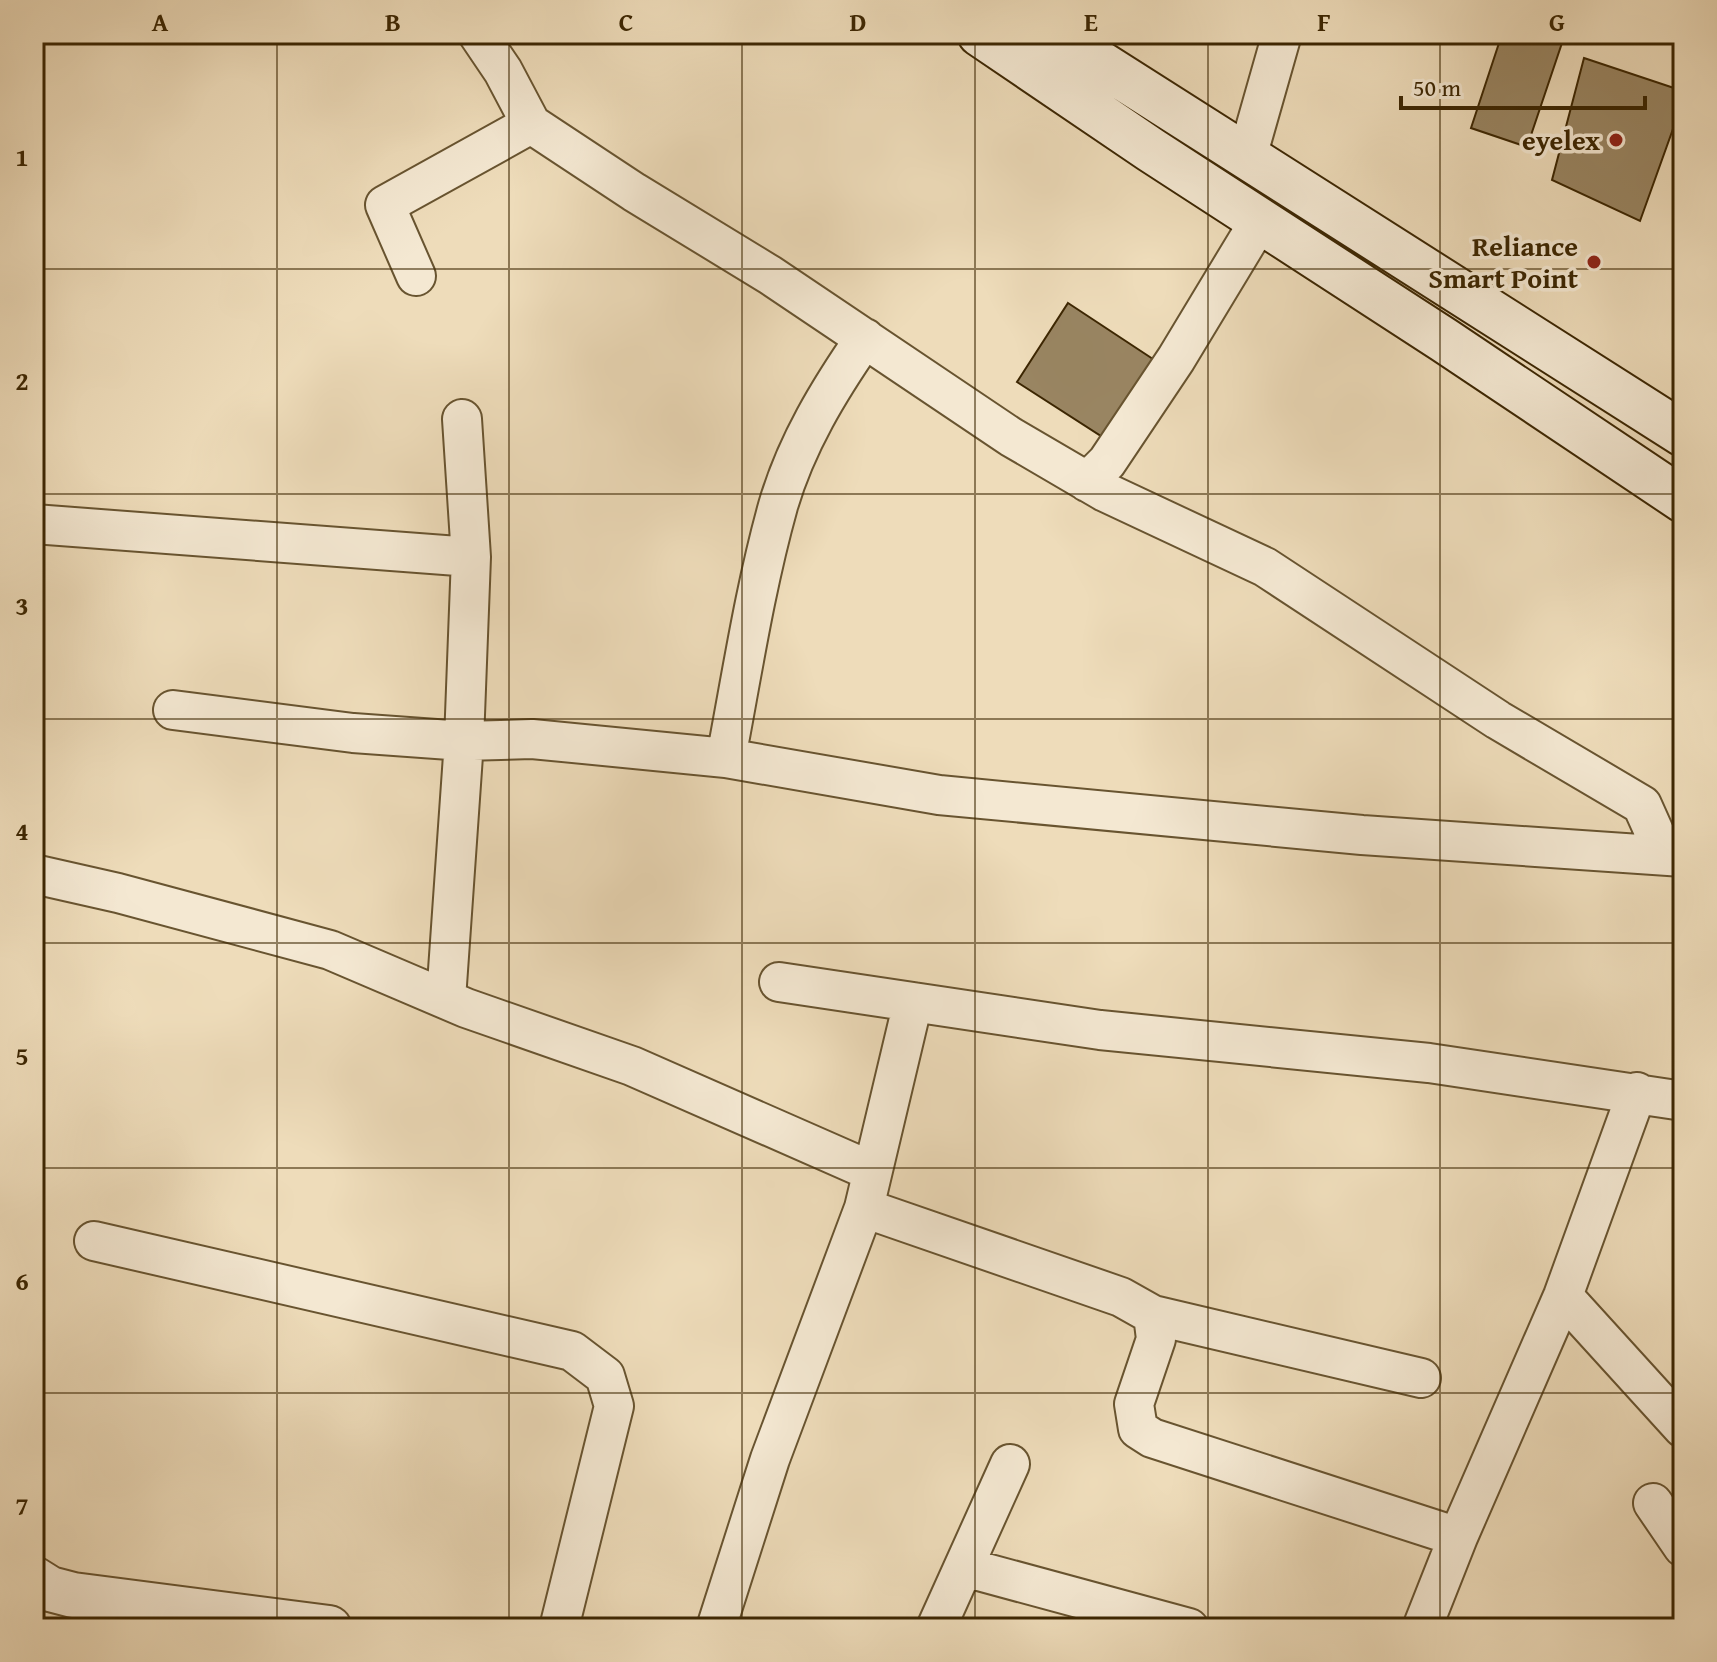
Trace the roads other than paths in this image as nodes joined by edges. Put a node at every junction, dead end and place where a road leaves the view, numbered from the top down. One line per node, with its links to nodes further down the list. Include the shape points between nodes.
1 (478, 34): 5 (street)
2 (980, 34): 7 (main road)
3 (1054, 34): 6 (main road)
4 (1282, 34): 6 (street)
5 (531, 124): 8 (street, via 385,205); 9 (street)
6 (1247, 157): 11 (main road)
7 (1260, 220): 12 (street, via 1176,359 1107,462); 13 (main road)
8 (416, 276)
9 (865, 338): 12 (street); 18 (street, via 825,395 778,505)
10 (462, 419): 15 (street)
11 (1683, 434)
12 (1087, 482): 19 (street, via 1265,567 1485,712 1642,805)
13 (1683, 500)
14 (34, 524): 15 (street)
15 (471, 557): 17 (street)
16 (173, 710): 17 (street)
17 (464, 741): 18 (street, via 532,739); 22 (street)
18 (726, 758): 19 (street, via 939,795 1362,835)
19 (1674, 855)
20 (34, 874): 22 (street, via 330,950)
21 (779, 982): 23 (street)
22 (446, 999): 26 (street, via 632,1066)
23 (913, 1002): 24 (street, via 1100,1030 1429,1063); 26 (street)
24 (1637, 1092): 25 (street); 29 (street)
25 (1683, 1101)
26 (871, 1171): 27 (street)
27 (864, 1208): 30 (street, via 1121,1297); 41 (street, via 770,1459)
28 (94, 1241): 40 (street, via 572,1351 605,1376 614,1406)
29 (1563, 1296): 32 (street); 35 (street)
30 (1153, 1315): 31 (street); 35 (street, via 1156,1339 1134,1404 1138,1429 1152,1438)
31 (1421, 1378)
32 (1683, 1428)
33 (1010, 1464): 37 (street)
34 (1653, 1503): 36 (street)
35 (1458, 1537): 44 (street)
36 (1683, 1547)
37 (964, 1567): 42 (street); 43 (street)
38 (34, 1579): 39 (main road, via 73,1595)
39 (329, 1628)
40 (559, 1628)
41 (716, 1628)
42 (936, 1628)
43 (1189, 1628)
44 (1422, 1628)

